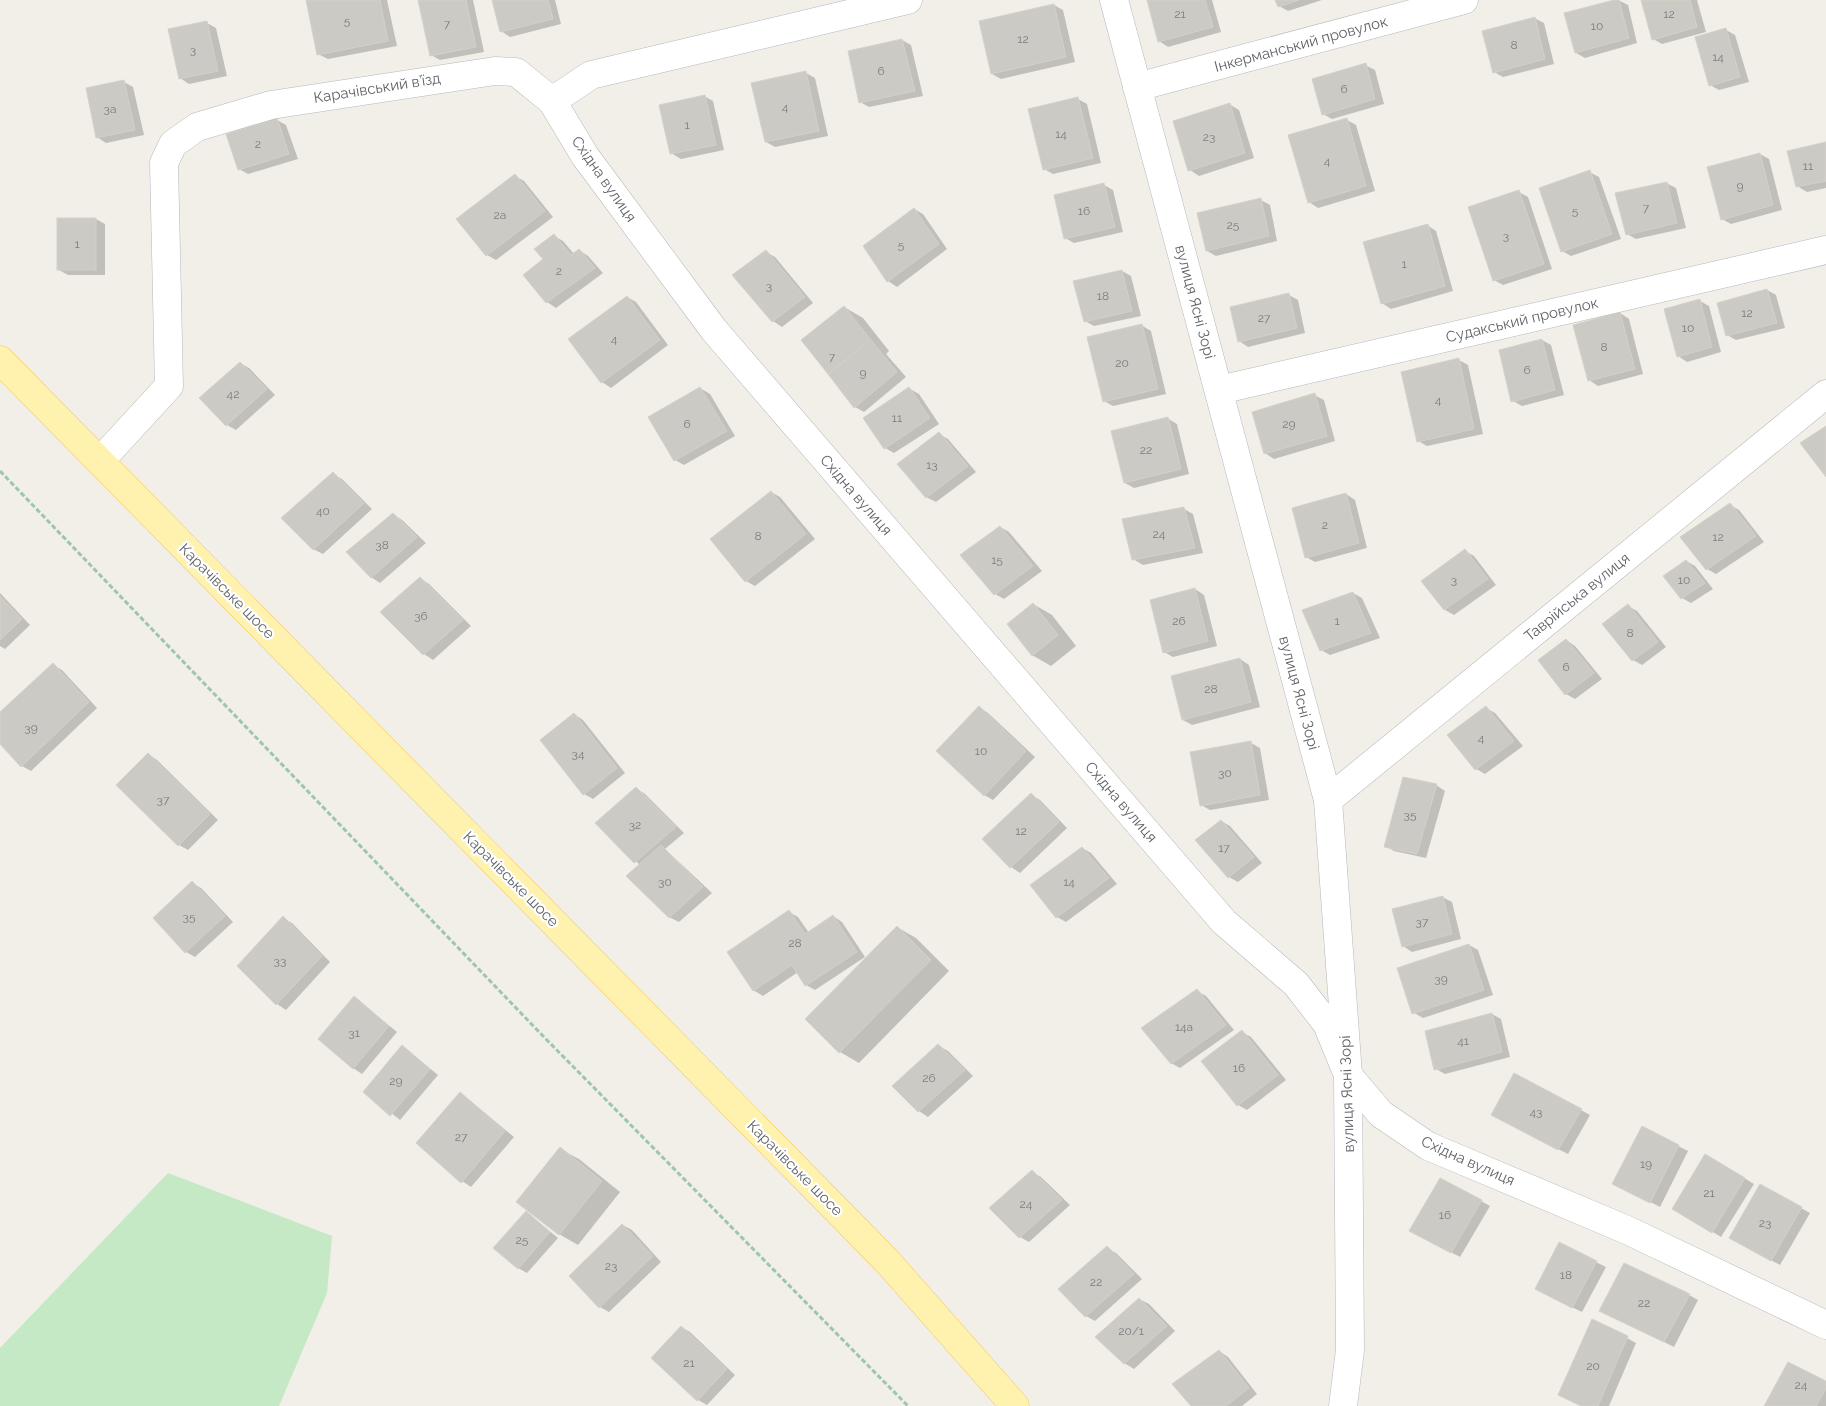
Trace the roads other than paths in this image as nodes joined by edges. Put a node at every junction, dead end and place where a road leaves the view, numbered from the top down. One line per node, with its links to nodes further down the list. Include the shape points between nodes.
1 (908, 0): 5 (street, via 591,75)
2 (1114, 0): 4 (street, вулиця Ясні Зорі)
3 (1464, 0): 4 (street, Інкерманський провулок)
4 (1137, 87): 8 (street, вулиця Ясні Зорі)
5 (552, 101): 10 (street, Карачівський в’їзд, via 516,72 448,76 271,105 197,127 173,144 164,163 169,386); 12 (street, Східна вулиця, via 585,156 714,330 1224,922 1296,984 1327,1024)
6 (1826, 250): 8 (street, Судакський провулок)
7 (0, 360): 10 (main road, Карачівське шосе)
8 (1218, 390): 11 (street, вулиця Ясні Зорі)
9 (1826, 394): 11 (street, Таврійська вулиця)
10 (100, 461): 14 (main road, Карачівське шосе, via 886,1260)
11 (1328, 800): 12 (street, вулиця Ясні Зорі)
12 (1348, 1075): 13 (street, Східна вулиця, via 1381,1114 1428,1146 1627,1230); 15 (street, вулиця Ясні Зорі, via 1350,1350)
13 (1826, 1325)
14 (1015, 1406)
15 (1343, 1406)

